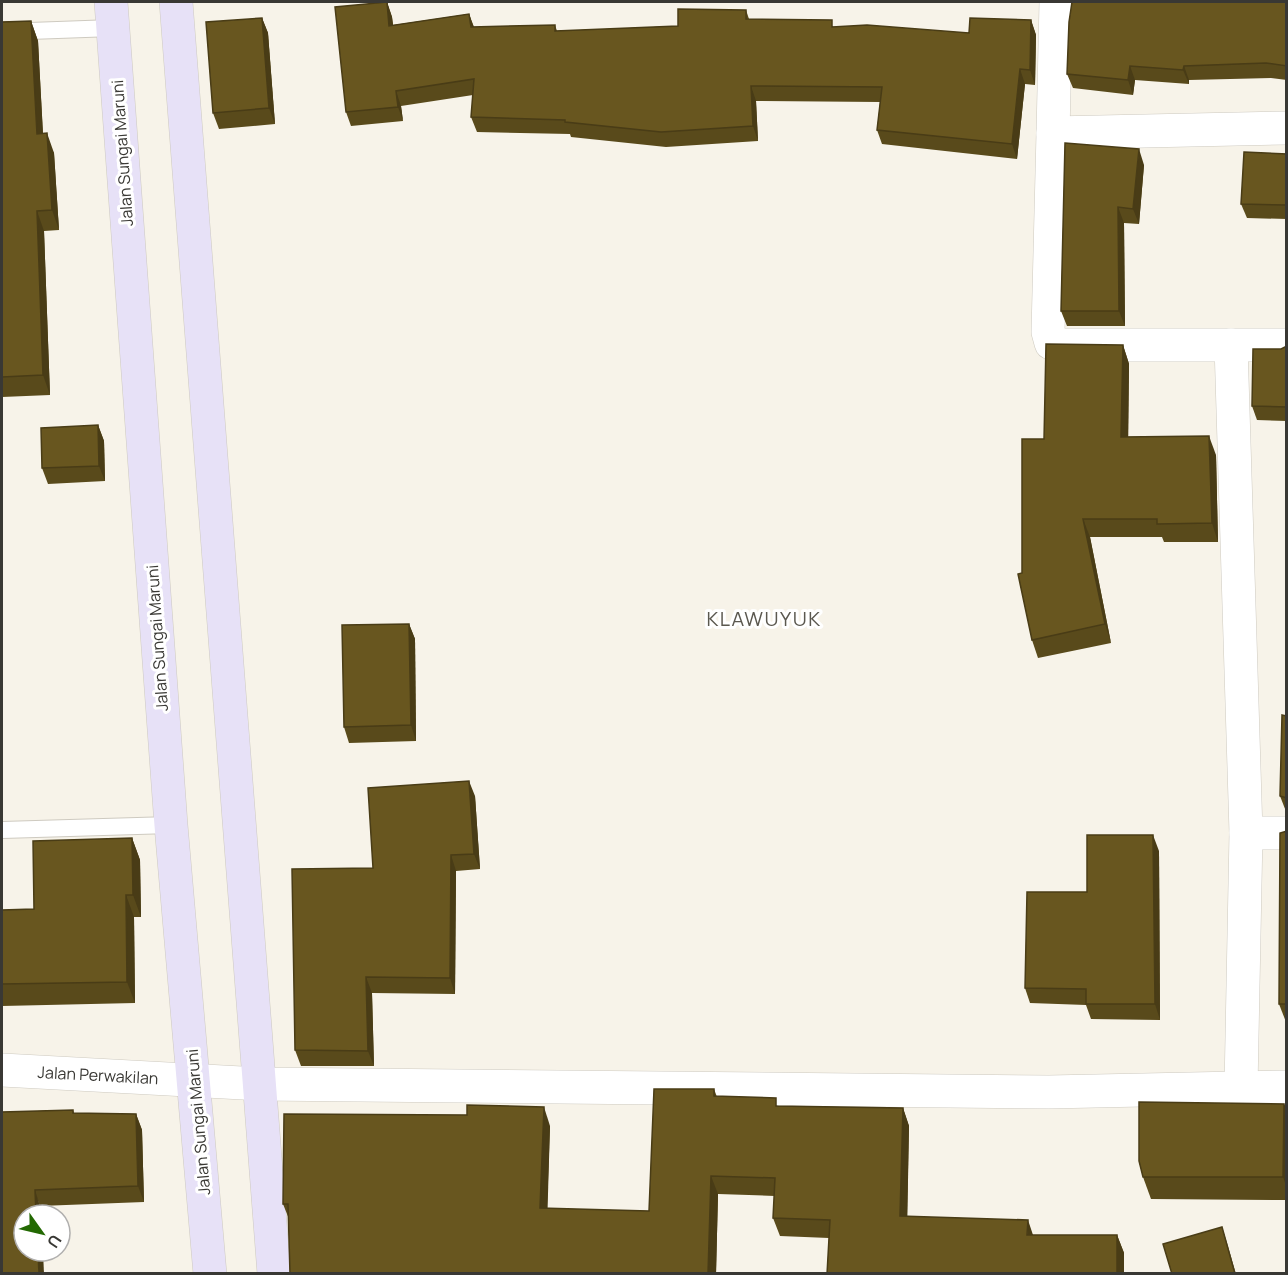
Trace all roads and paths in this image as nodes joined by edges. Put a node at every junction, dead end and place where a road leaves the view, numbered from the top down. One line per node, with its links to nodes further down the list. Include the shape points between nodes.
1 (176, 2): 15 (main road)
2 (1056, 2): 6 (street)
3 (112, 15): 4 (lane); 9 (main road, Jalan Sungai Maruni)
4 (2, 32)
5 (1287, 128): 6 (street)
6 (1053, 134): 7 (street, via 1048,332 1051,343)
7 (1231, 345): 8 (street); 11 (street)
8 (1287, 345)
9 (171, 825): 10 (lane); 14 (main road, Jalan Sungai Maruni)
10 (2, 830)
11 (1246, 833): 12 (street); 17 (street)
12 (1287, 833)
13 (2, 1070): 14 (street, Jalan Perwakilan)
14 (195, 1081): 15 (street, Jalan Perwakilan); 18 (main road, Jalan Sungai Maruni)
15 (260, 1084): 17 (street, Jalan Perwakilan, via 1049,1092); 19 (main road)
16 (1287, 1087): 17 (street, Jalan Perwakilan)
17 (1241, 1088)
18 (210, 1274)
19 (274, 1274)

